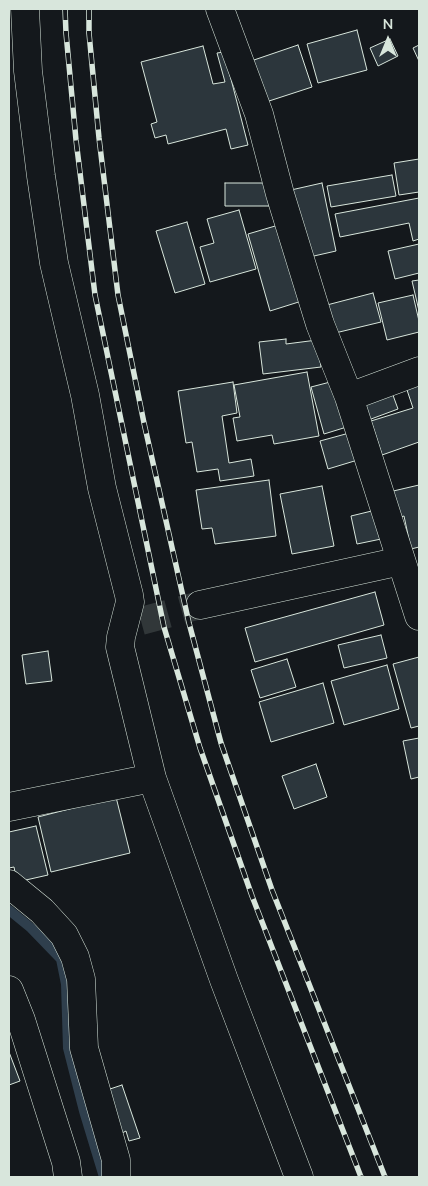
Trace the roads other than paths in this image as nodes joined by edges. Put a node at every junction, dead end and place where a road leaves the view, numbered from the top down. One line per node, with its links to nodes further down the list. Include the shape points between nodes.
1 (25, 9): 8 (street, via 28,71 54,263 102,488 129,595 133,623 121,637 120,647)
2 (220, 9): 4 (street, via 259,114 320,324)
3 (419, 371): 4 (street)
4 (349, 397): 5 (street)
5 (401, 561): 6 (street); 7 (street)
6 (200, 605)
7 (419, 616)
8 (152, 778): 9 (street); 14 (street)
9 (9, 807)
10 (9, 884): 13 (street, via 64,935 75,957 81,978 84,1048 116,1160)
11 (9, 990): 12 (street, via 22,1020)
12 (68, 1177)
13 (116, 1177)
14 (299, 1177)

